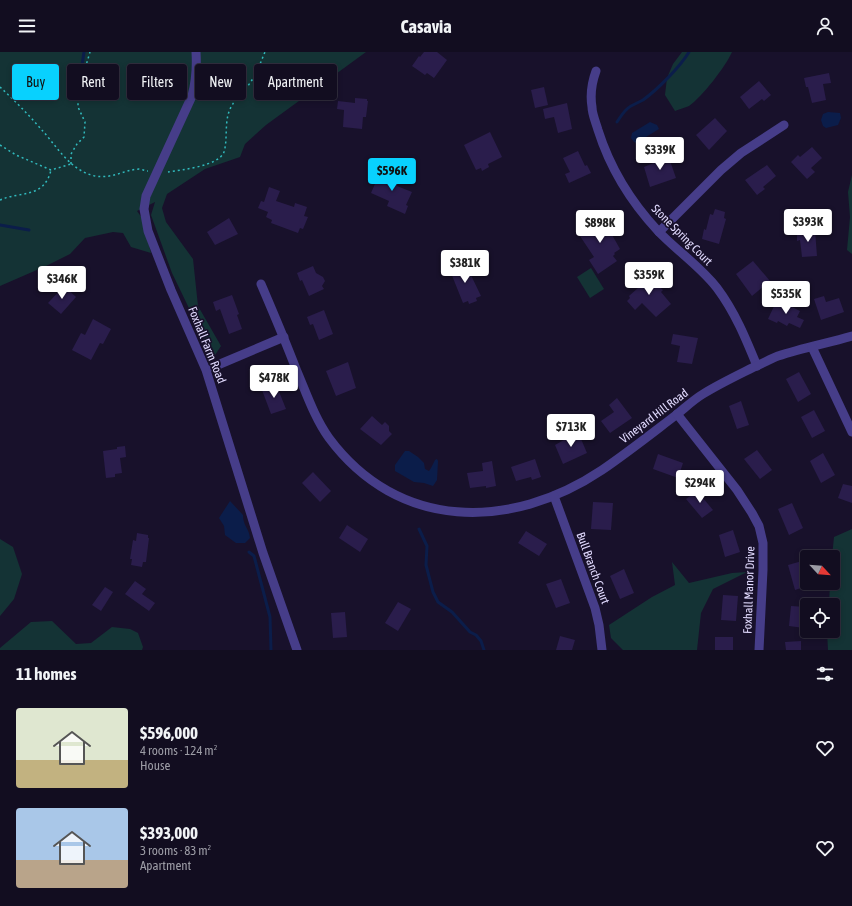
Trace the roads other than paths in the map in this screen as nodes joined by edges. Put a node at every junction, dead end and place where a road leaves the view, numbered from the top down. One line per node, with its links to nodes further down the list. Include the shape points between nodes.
1 (196, 52): 14 (street, Foxhall Farm Road, via 196,82 192,96 146,196 144,209 148,232 206,370 263,553)
2 (596, 71): 4 (street, Stone Spring Court, via 592,107 604,150 628,193)
3 (784, 125): 4 (street, via 741,153)
4 (659, 232): 9 (street, Stone Spring Court, via 716,287 729,305)
5 (261, 284): 7 (street, Vineyard Hill Road)
6 (852, 336): 8 (street, Vineyard Hill Road)
7 (284, 337): 10 (street); 13 (street, Vineyard Hill Road, via 315,415 328,438 366,476 403,500 424,507 471,513 528,506)
8 (812, 347): 9 (street, Vineyard Hill Road, via 778,356); 12 (street)
9 (757, 366): 11 (street, Vineyard Hill Road, via 726,380)
10 (213, 367)
11 (677, 414): 13 (street, Vineyard Hill Road, via 602,470); 16 (street, Foxhall Manor Drive, via 737,490 759,526 763,543 763,570)
12 (852, 432)
13 (554, 496): 15 (street, Bull Branch Court, via 595,608)
14 (297, 650)
15 (602, 650)
16 (759, 650)

